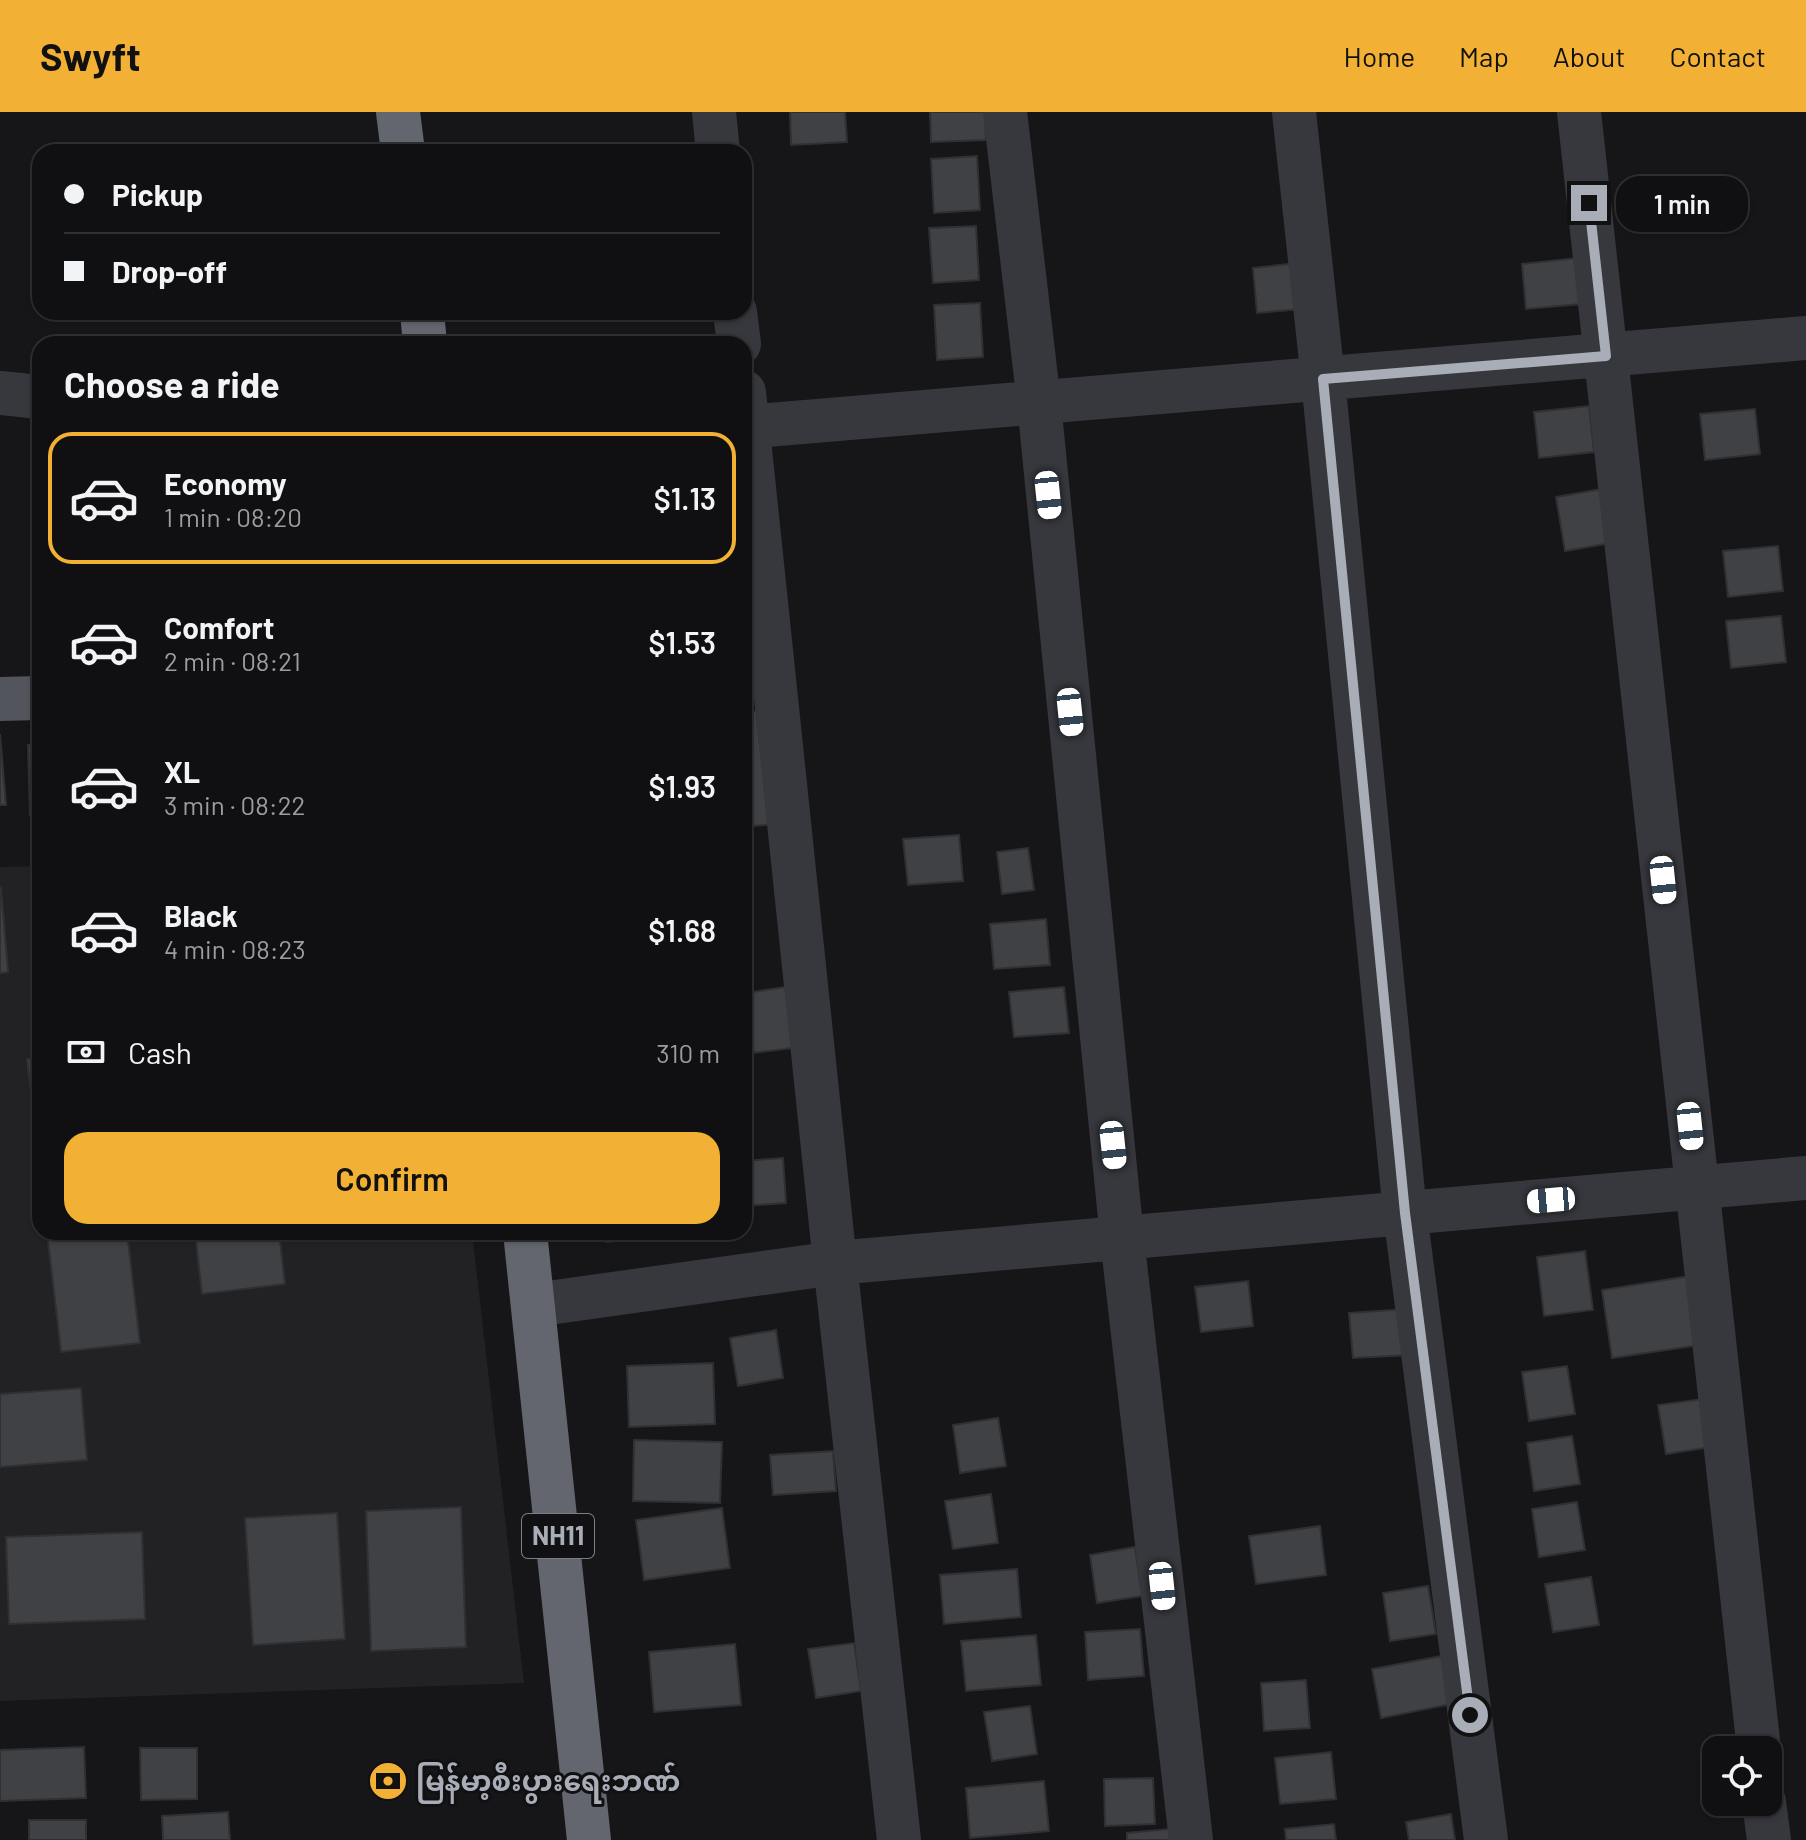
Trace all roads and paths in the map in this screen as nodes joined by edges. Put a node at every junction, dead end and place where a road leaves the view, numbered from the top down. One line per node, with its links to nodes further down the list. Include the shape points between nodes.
1 (398, 112): 6 (highway)
2 (714, 112): 7 (street)
3 (1005, 112): 13 (street)
4 (1294, 112): 10 (street)
5 (1579, 112): 9 (street)
6 (402, 144)
7 (717, 144)
8 (1806, 338): 9 (street)
9 (1606, 356): 10 (street); 19 (street)
10 (1323, 379): 13 (street); 20 (street)
11 (0, 393): 12 (street)
12 (32, 396)
13 (1039, 403): 14 (street); 21 (street)
14 (752, 415)
15 (752, 481): 23 (street)
16 (32, 698): 17 (main road)
17 (0, 699)
18 (1806, 1178): 19 (street)
19 (1697, 1188): 20 (street); 25 (street)
20 (1405, 1213): 21 (street); 30 (street)
21 (1122, 1238): 23 (street); 29 (street)
22 (526, 1240): 24 (highway, NH11)
23 (835, 1263): 24 (street); 28 (street)
24 (534, 1305): 27 (highway, NH11)
25 (1757, 1736)
26 (1766, 1816): 31 (street)
27 (589, 1840)
28 (899, 1840)
29 (1191, 1840)
30 (1486, 1840)
31 (1769, 1840)

